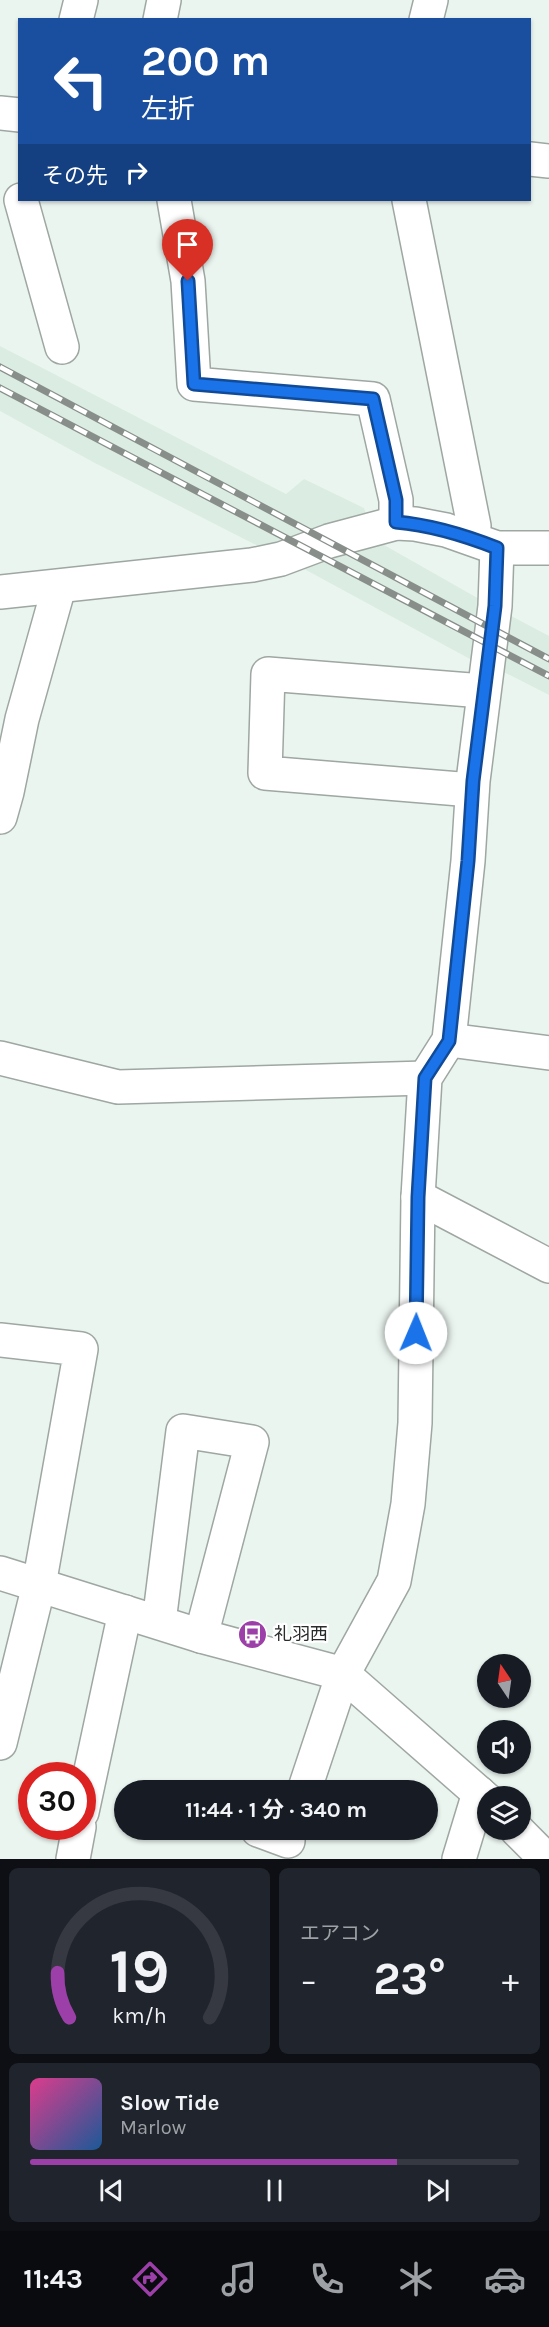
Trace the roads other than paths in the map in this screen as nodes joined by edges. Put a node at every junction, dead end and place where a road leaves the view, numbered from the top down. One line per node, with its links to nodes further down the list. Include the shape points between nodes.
1 (81, 0): 4 (street)
2 (164, 0): 5 (street)
3 (432, 0): 6 (street)
4 (76, 18)
5 (160, 18)
6 (427, 18)
7 (0, 113): 8 (street)
8 (18, 116)
9 (531, 159): 10 (street)
10 (549, 160)
11 (18, 198): 12 (street)
12 (0, 199)
13 (21, 201): 16 (street)
14 (174, 201): 17 (street, via 188,281 194,384 373,399 396,500)
15 (409, 201): 18 (street, via 474,526)
16 (62, 347)
17 (396, 522): 18 (street); 20 (street, via 252,565)
18 (484, 543): 19 (street); 22 (street, via 495,606)
19 (549, 548)
20 (59, 587): 21 (street); 24 (street, via 22,719)
21 (0, 592)
22 (486, 679): 23 (street); 23 (street, via 268,674 264,773)
23 (472, 790): 25 (street)
24 (0, 817)
25 (449, 1041): 26 (street); 28 (street)
26 (549, 1053)
27 (0, 1058): 28 (street, via 118,1087)
28 (425, 1078): 29 (street)
29 (418, 1197): 30 (street); 37 (street, via 415,1423 408,1504 394,1581)
30 (549, 1266)
31 (0, 1340): 33 (street, via 81,1349)
32 (0, 1572): 33 (street)
33 (39, 1585): 34 (street); 38 (street)
34 (125, 1612): 35 (street); 39 (street)
35 (159, 1622): 36 (street); 36 (street, via 183,1431 252,1442)
36 (201, 1636): 37 (street)
37 (342, 1674): 40 (street); 41 (street)
38 (0, 1743)
39 (93, 1762)
40 (308, 1780)
41 (477, 1792)
42 (477, 1812): 46 (street)
43 (77, 1840): 45 (street)
44 (527, 1840): 47 (street)
45 (73, 1859)
46 (459, 1859)
47 (546, 1859)

